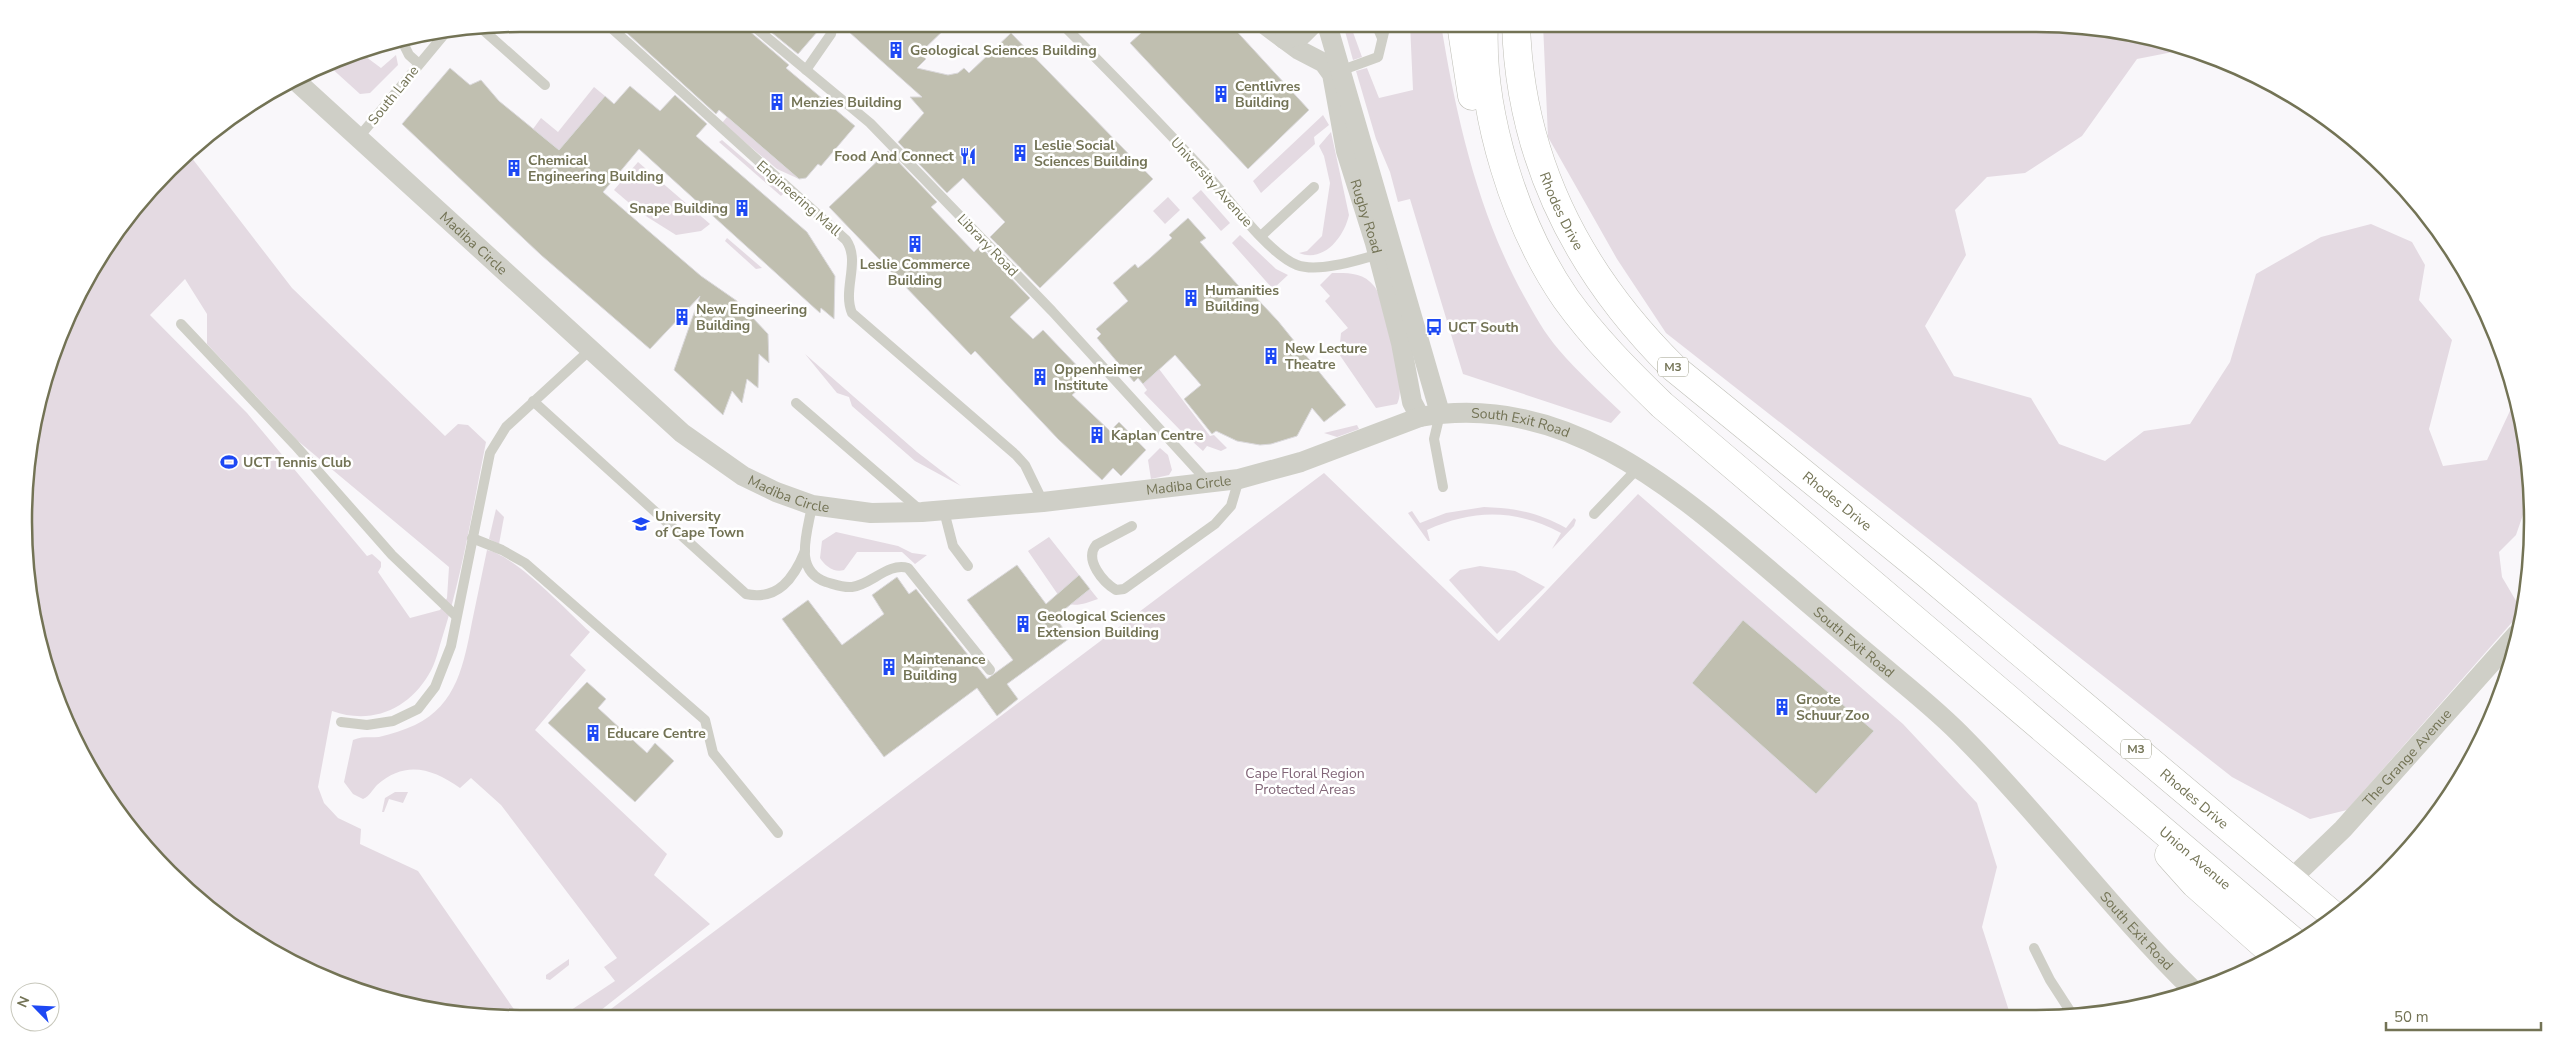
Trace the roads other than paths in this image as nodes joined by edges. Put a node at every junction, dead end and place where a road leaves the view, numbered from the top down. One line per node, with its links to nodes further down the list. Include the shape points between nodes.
1 (616, 32): 39 (lane, Engineering Mall, via 846,240 852,251 848,301 852,313 1016,455 1025,465)
2 (760, 32): 19 (lane, Library Road)
3 (831, 32): 19 (lane)
4 (1070, 32): 25 (lane, University Avenue, via 1204,171)
5 (1275, 32): 15 (street)
6 (1305, 32): 15 (street)
7 (1328, 32): 20 (street, Rugby Road)
8 (1379, 32): 14 (lane)
9 (1384, 32): 14 (lane)
10 (1462, 32): 31 (highway, via 1479,141 1497,203 1518,252 1554,312 1606,374)
11 (1485, 32): 31 (highway, M3, via 1490,106 1496,137 1514,196 1529,231 1565,298 1620,364)
12 (1517, 32): 54 (highway, Rhodes Drive / M3, via 1534,144 1553,193 1570,232 1592,269 1646,341 1674,368 1927,574)
13 (488, 34): 22 (lane)
14 (1382, 38): 20 (lane, via 1378,57)
15 (1284, 39): 20 (street)
16 (440, 40): 18 (lane, South Lane)
17 (405, 47): 18 (lane)
18 (419, 64): 23 (lane, South Lane)
19 (806, 70): 37 (lane, Library Road, via 877,130 1052,311)
20 (1336, 72): 26 (street, Rugby Road)
21 (301, 85): 23 (street, Madiba Circle)
22 (545, 85)
23 (358, 137): 28 (street, Madiba Circle)
24 (1314, 188): 25 (lane)
25 (1261, 236): 26 (lane, University Avenue, via 1287,260 1304,267 1321,268)
26 (1385, 252): 32 (street, Rugby Road); 33 (street, Rugby Road, via 1412,402)
27 (181, 324): 48 (lane, via 295,445 392,555)
28 (591, 349): 29 (lane); 40 (street, Madiba Circle, via 682,433 711,455 743,476)
29 (533, 402): 45 (lane, via 506,427 490,453); 46 (lane, via 746,594 759,597 778,590 794,574)
30 (796, 403): 42 (lane)
31 (1662, 406): 52 (highway, M3)
32 (1440, 413): 33 (street, South Exit Road); 34 (lane); 35 (street, South Exit Road, via 1522,419 1602,446)
33 (1420, 417): 34 (lane); 36 (street, Madiba Circle, via 1301,462)
34 (1434, 439): 38 (lane)
35 (1639, 467): 43 (lane); 60 (street, South Exit Road, via 1768,569 1944,719 2019,795 2129,924)
36 (1239, 479): 37 (street, Madiba Circle); 44 (lane, via 1231,506 1215,524 1124,589 1116,590 1096,569 1092,549)
37 (1208, 483): 39 (street, Madiba Circle)
38 (1444, 487)
39 (1043, 502): 41 (street, Madiba Circle)
40 (812, 505): 42 (street, Madiba Circle, via 871,513); 46 (lane)
41 (944, 511): 42 (street, Madiba Circle); 47 (lane, via 953,546)
42 (922, 512)
43 (1594, 514)
44 (1132, 526)
45 (472, 538): 48 (lane); 53 (lane, via 525,563 705,720 713,753)
46 (805, 551): 50 (lane, via 805,564 814,578 846,587 861,584 894,568 908,568)
47 (968, 566)
48 (456, 616): 51 (lane, via 442,672 418,709 405,717 381,724)
49 (2508, 645): 54 (street, The Grange Avenue)
50 (990, 670)
51 (341, 722)
52 (2095, 774): 57 (highway, Union Avenue / M3); 59 (highway, via 2195,884)
53 (778, 833)
54 (2295, 882): 55 (highway); 56 (highway, M3)
55 (2337, 905)
56 (2329, 911)
57 (2289, 938)
58 (2034, 948): 61 (lane)
59 (2269, 949)
60 (2188, 985)
61 (2068, 1008)

